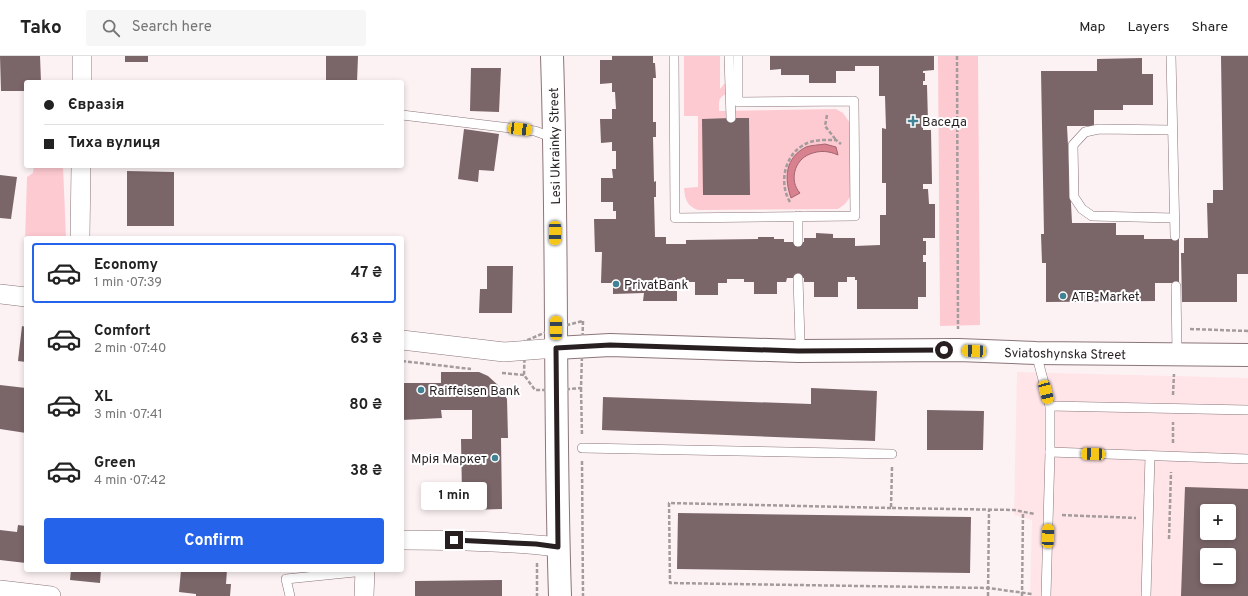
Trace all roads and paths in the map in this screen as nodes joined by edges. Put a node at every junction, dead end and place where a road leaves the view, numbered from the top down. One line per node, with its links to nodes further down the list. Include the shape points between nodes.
1 (82, 56): 8 (street)
2 (552, 56): 13 (street, Lesi Ukrainky Street)
3 (674, 56): 17 (lane, via 675,218)
4 (730, 56): 11 (lane)
5 (738, 56): 9 (lane, via 738,102)
6 (957, 56): 30 (path)
7 (1171, 56): 12 (lane)
8 (82, 80)
9 (830, 102): 14 (path, via 825,126); 16 (lane, via 854,101)
10 (404, 115): 13 (lane, via 534,131)
11 (730, 118)
12 (1172, 130): 18 (lane); 18 (lane, via 1099,129 1085,132 1073,145 1074,197 1082,209 1092,216)
13 (555, 138): 29 (street, Lesi Ukrainky Street)
14 (836, 140): 16 (path, via 842,144); 17 (path, via 810,142 794,153 788,162 785,171 785,191)
15 (81, 168): 19 (street)
16 (854, 172): 17 (lane, via 855,216)
17 (798, 216): 21 (lane)
18 (1174, 218): 20 (lane)
19 (80, 236)
20 (1175, 236)
21 (798, 242)
22 (798, 278): 31 (lane)
23 (1176, 286): 35 (lane)
24 (0, 294): 25 (street)
25 (24, 297)
26 (1248, 331): 27 (path, via 1188,329)
27 (1188, 334)
28 (404, 340): 29 (street, Sviatoshynska Street, via 504,352)
29 (556, 348): 31 (street, Sviatoshynska Street, via 610,345); 61 (street, Lesi Ukrainky Street)
30 (958, 350): 31 (street, Sviatoshynska Street); 32 (street, Sviatoshynska Street)
31 (798, 351)
32 (1036, 353): 35 (street, Sviatoshynska Street); 41 (lane)
33 (1248, 355): 35 (street, Sviatoshynska Street)
34 (404, 361): 36 (path)
35 (1175, 362): 40 (path)
36 (476, 370)
37 (500, 372): 38 (path)
38 (524, 375)
39 (581, 388): 45 (path)
40 (1173, 396)
41 (1050, 406): 42 (lane); 46 (lane)
42 (1248, 410)
43 (1173, 420): 44 (path)
44 (1173, 444)
45 (582, 448): 47 (lane); 72 (path)
46 (1050, 452): 48 (lane); 67 (lane)
47 (892, 454): 51 (path)
48 (1150, 456): 49 (lane); 74 (lane)
49 (1248, 459)
50 (1171, 472): 58 (path)
51 (891, 508): 52 (path); 64 (path, via 669,503 670,583)
52 (989, 510): 53 (path); 64 (path)
53 (1023, 512): 54 (path); 66 (path)
54 (1038, 514)
55 (1062, 515): 56 (path)
56 (1140, 518)
57 (1166, 519): 58 (path)
58 (1170, 519): 59 (path)
59 (1169, 539)
60 (404, 540): 61 (street, via 536,544)
61 (558, 547): 71 (street, Lesi Ukrainky Street)
62 (355, 572): 69 (lane, via 286,579)
63 (365, 572): 70 (street)
64 (988, 588): 66 (path); 73 (path)
65 (0, 590): 68 (street)
66 (1022, 595): 67 (path)
67 (1047, 595)
68 (52, 596)
69 (290, 596)
70 (364, 596)
71 (560, 596)
72 (583, 596)
73 (988, 596)
74 (1146, 596)

